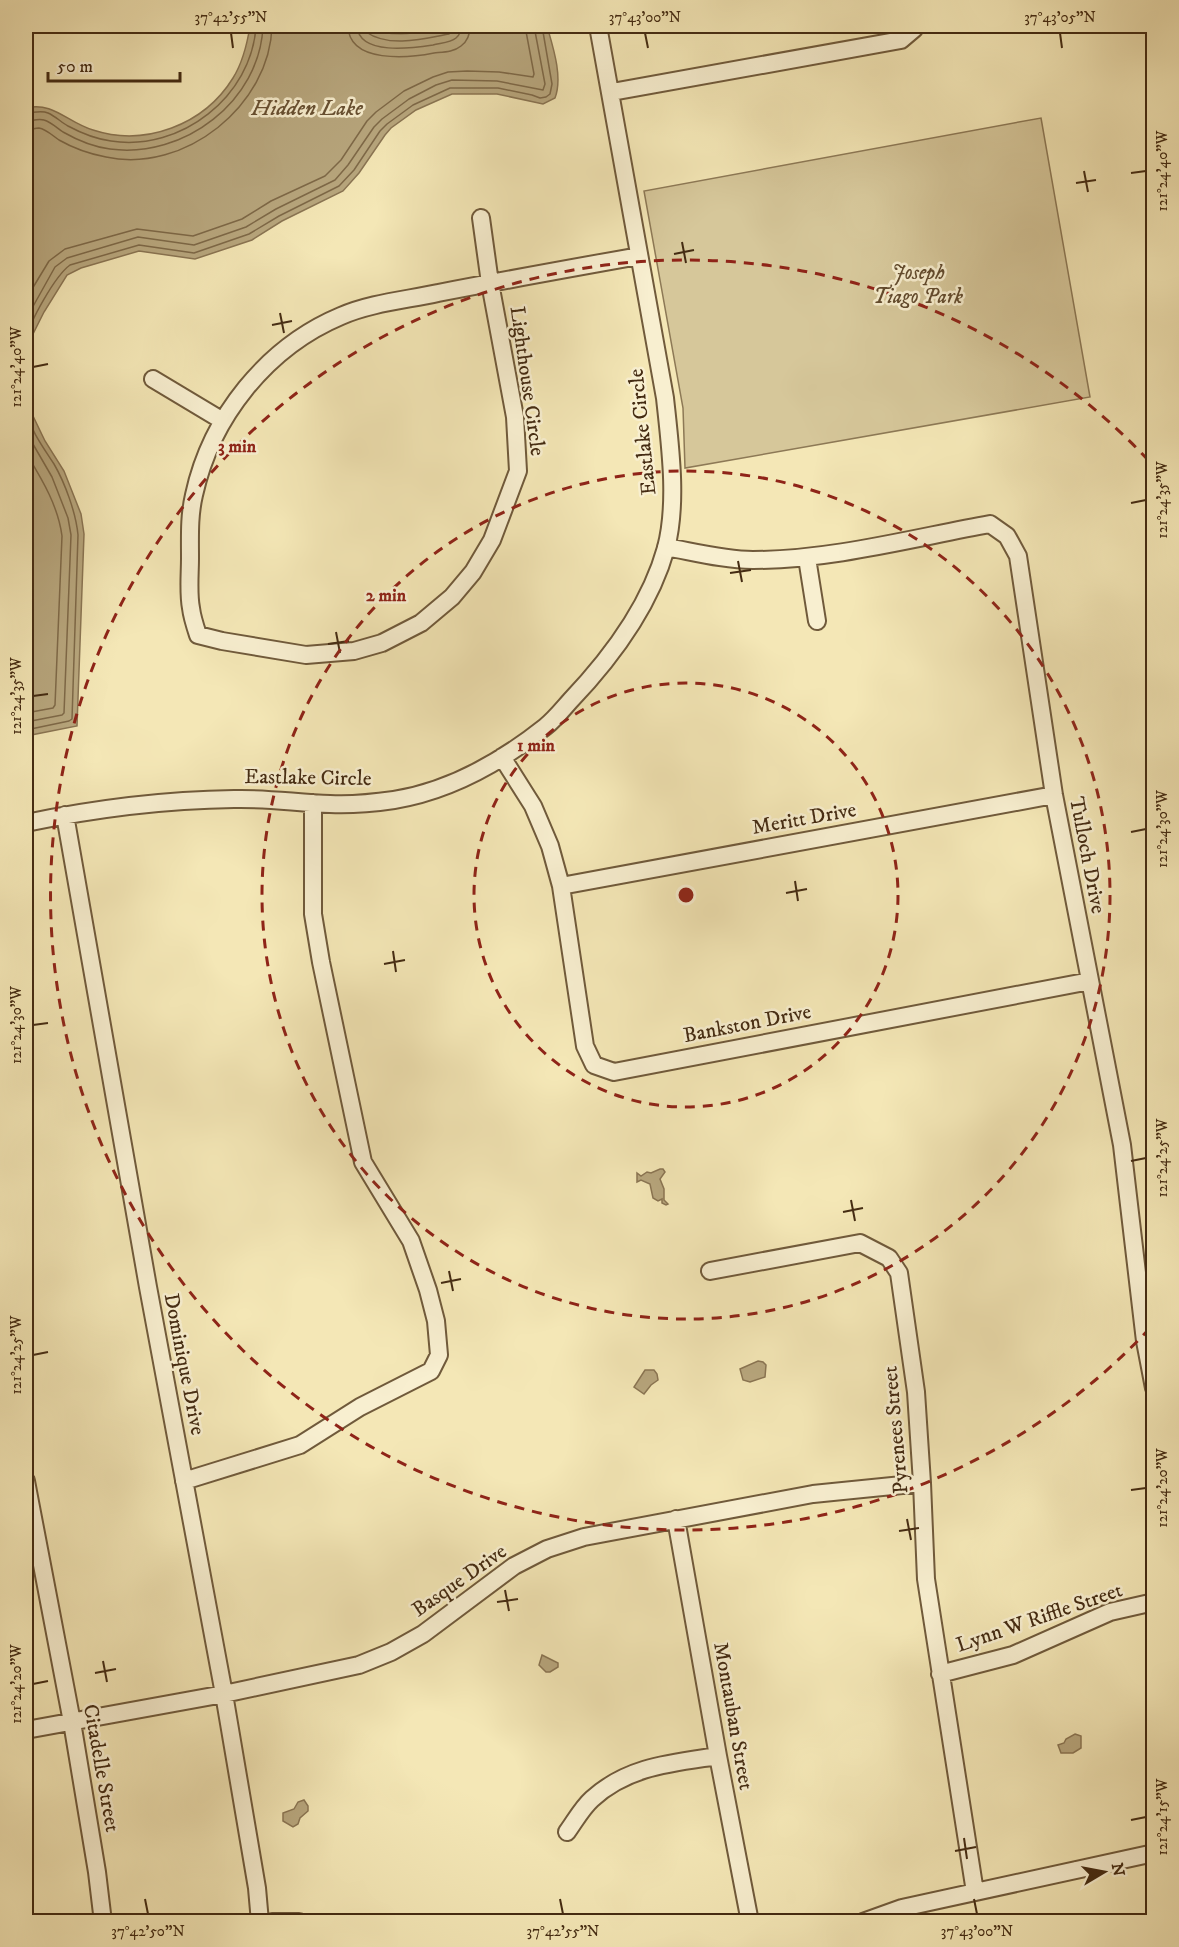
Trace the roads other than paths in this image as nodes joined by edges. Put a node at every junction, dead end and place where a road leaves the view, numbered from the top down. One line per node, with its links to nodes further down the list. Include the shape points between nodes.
1 (598, 26): 3 (street, Eastlake Circle)
2 (915, 27): 3 (street, via 901,40)
3 (612, 92): 5 (street, Eastlake Circle)
4 (481, 218): 6 (street)
5 (639, 256): 6 (street); 9 (street, Eastlake Circle, via 668,428 672,506)
6 (490, 283): 8 (street, Lighthouse Circle, via 367,307 321,326 280,351 245,388); 8 (street, Lighthouse Circle, via 515,417 518,471 492,540 473,572 452,597 421,623 382,643 354,651 306,655 198,634 190,607 190,517 207,452)
7 (153, 379): 8 (street)
8 (223, 421)
9 (666, 547): 10 (street, Tulloch Drive, via 750,560); 12 (street, Eastlake Circle, via 634,621 592,679 546,726)
10 (807, 558): 11 (street); 13 (street, Tulloch Drive, via 990,524 1007,536 1018,556)
11 (817, 621)
12 (502, 757): 14 (street, Eastlake Circle, via 433,790 394,800); 17 (street, Bankston Drive, via 533,806)
13 (1054, 795): 17 (street, Meritt Drive); 18 (street, Tulloch Drive)
14 (313, 803): 15 (street, Eastlake Circle, via 236,799); 22 (street, via 313,914 363,1162 411,1241 433,1311 439,1355 431,1371 360,1407 300,1445)
15 (65, 815): 16 (street, Eastlake Circle); 22 (street, Dominique Drive)
16 (26, 824)
17 (561, 886): 18 (street, Bankston Drive, via 585,1046 594,1065 614,1072)
18 (1090, 981): 20 (street, Tulloch Drive, via 1122,1145)
19 (710, 1270): 23 (street, Pyrenees Street, via 860,1243 889,1258 899,1272 904,1300)
20 (1154, 1388)
21 (26, 1481): 28 (street, Citadelle Street)
22 (184, 1481): 27 (street, Dominique Drive)
23 (922, 1483): 24 (street, Basque Drive, via 813,1494); 26 (street, Pyrenees Street, via 926,1578)
24 (676, 1519): 27 (street, Basque Drive, via 584,1537 547,1550 513,1566 423,1634 391,1653 359,1665); 30 (street, Montauban Street)
25 (1154, 1602): 26 (street, Lynn W Riffle Street, via 1110,1612 1012,1655)
26 (940, 1674): 33 (street, Pyrenees Street)
27 (224, 1694): 28 (street, Basque Drive); 35 (street, Dominique Drive)
28 (72, 1722): 29 (street, Basque Drive); 34 (street, Citadelle Street)
29 (26, 1730)
30 (718, 1756): 31 (street, via 638,1771 615,1781 591,1800); 38 (street, Montauban Street)
31 (567, 1832)
32 (1154, 1853): 33 (street)
33 (975, 1892): 39 (street, via 902,1908)
34 (103, 1922)
35 (260, 1922)
36 (272, 1922): 37 (street)
37 (299, 1922)
38 (750, 1922)
39 (863, 1922)

